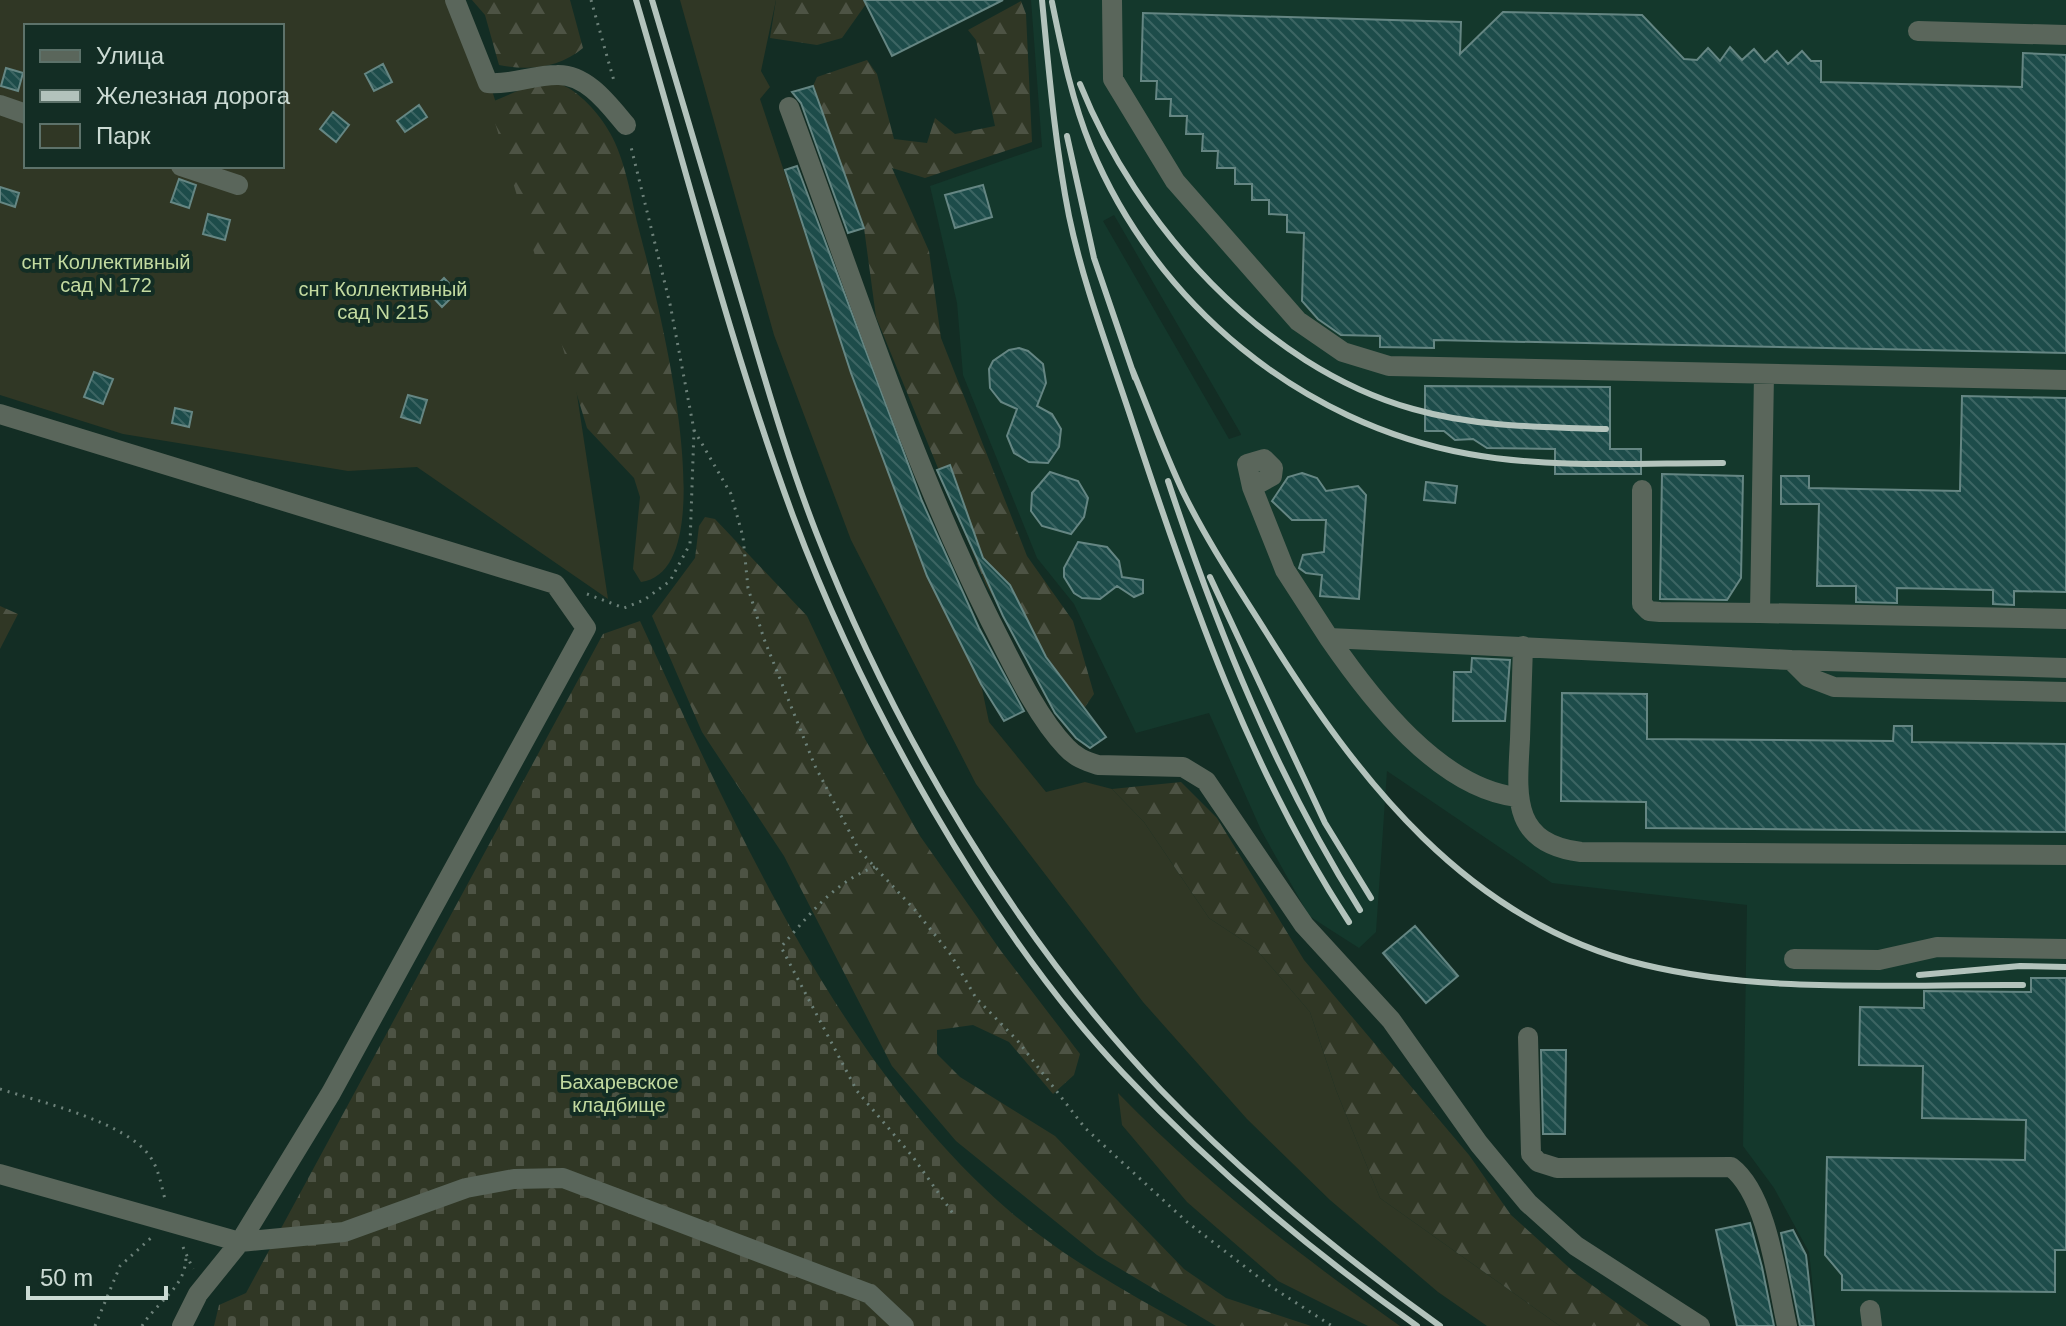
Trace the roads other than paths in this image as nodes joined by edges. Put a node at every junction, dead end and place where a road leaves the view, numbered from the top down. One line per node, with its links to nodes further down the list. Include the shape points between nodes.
1 (455, 0): 8 (street, via 488,83 576,77)
2 (1112, 0): 11 (street, via 1113,79 1175,181 1298,321 1343,352 1389,366)
3 (1918, 31): 4 (street)
4 (2066, 35)
5 (0, 105): 7 (street)
6 (789, 107): 32 (street, via 971,582 1015,670 1064,746 1098,765 1183,767 1206,781 1304,925 1391,1020 1528,1203 1576,1246)
7 (24, 113)
8 (626, 125)
9 (187, 168): 10 (street)
10 (238, 185)
11 (1764, 374): 12 (street); 16 (street)
12 (2066, 380)
13 (0, 414): 29 (street, via 555,584 586,628 331,1093)
14 (1252, 487): 18 (street, via 1285,570)
15 (1642, 490): 16 (street, via 1642,604 1660,612)
16 (1760, 613): 17 (street)
17 (2066, 619)
18 (1329, 638): 19 (street); 23 (street, via 1370,694 1443,764 1476,787)
19 (1523, 646): 20 (street); 23 (street)
20 (1791, 660): 21 (street); 22 (street, via 1808,677 1834,687)
21 (2066, 668)
22 (2066, 692)
23 (1517, 797): 24 (street, via 1522,815 1540,838 1581,852)
24 (2066, 855)
25 (2066, 949): 26 (street, via 1937,947 1879,960)
26 (1794, 959)
27 (1528, 1037): 33 (street, via 1531,1154 1538,1162 1557,1168 1731,1167 1750,1190 1763,1224)
28 (0, 1174): 29 (street)
29 (240, 1242): 30 (street, via 198,1294); 31 (street, via 344,1232 466,1188 514,1179 563,1178 870,1294)
30 (182, 1326)
31 (904, 1326)
32 (1700, 1326)
33 (1787, 1326)

